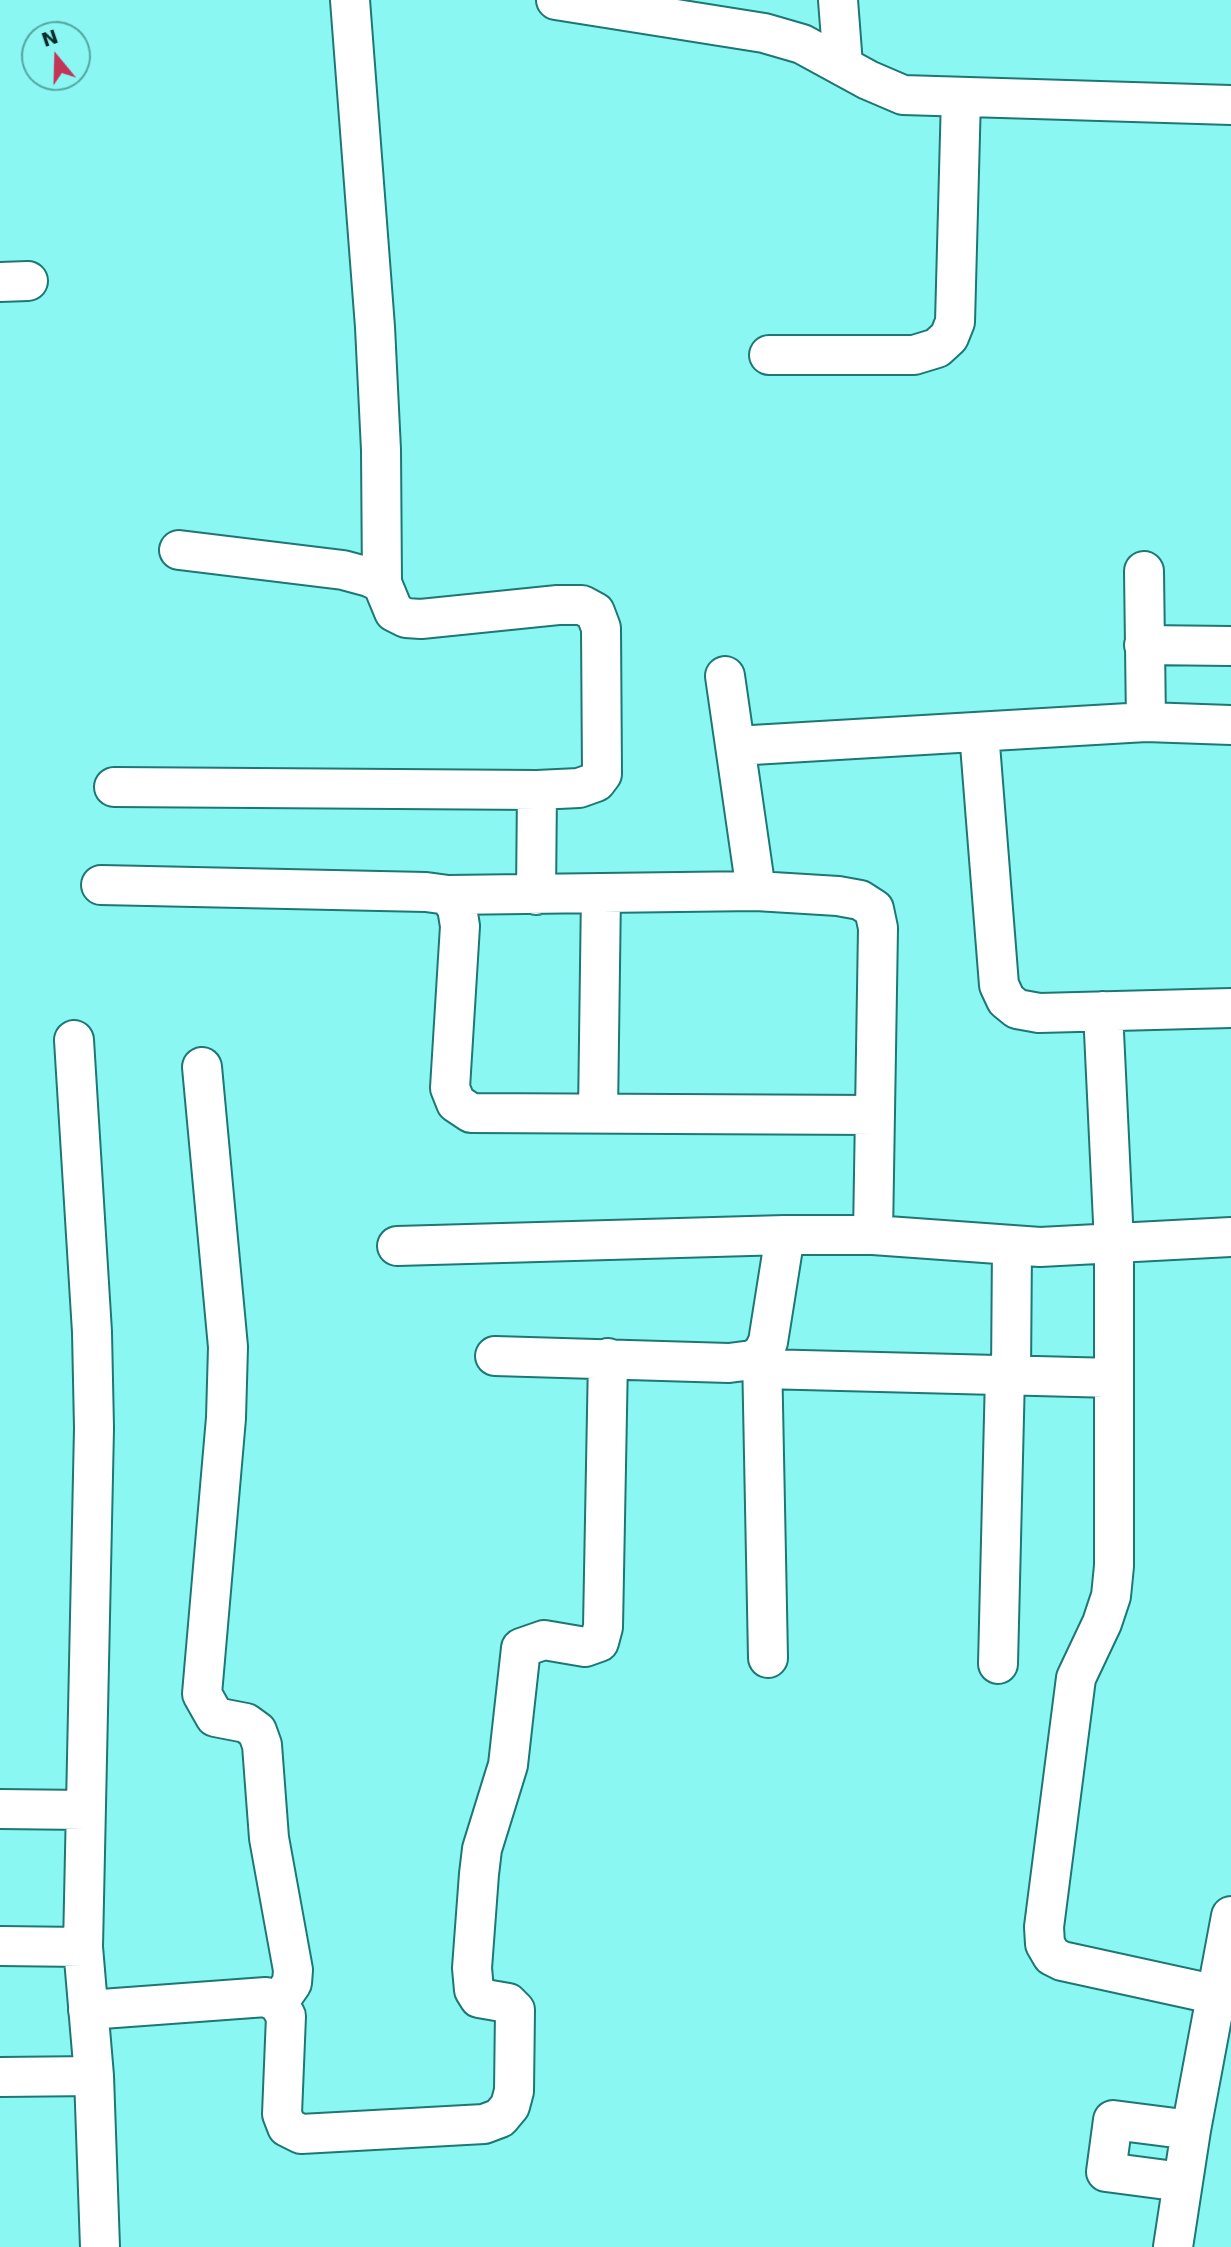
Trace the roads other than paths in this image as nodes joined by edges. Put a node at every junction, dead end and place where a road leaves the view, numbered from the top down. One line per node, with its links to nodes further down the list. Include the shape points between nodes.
1 (350, 0): 10 (street, via 375,327)
2 (556, 0): 4 (street, via 764,33 802,44)
3 (838, 0): 4 (street)
4 (843, 65): 5 (street, via 903,94)
5 (961, 97): 6 (street); 7 (street, via 955,322 949,337 937,348 914,355)
6 (1231, 105)
7 (769, 355)
8 (178, 550): 10 (street, via 343,570)
9 (1144, 571): 11 (street)
10 (382, 583): 19 (street, via 394,612 406,618 558,605 582,605 596,612 601,628 602,774 596,782 579,788)
11 (1144, 645): 12 (street); 14 (street)
12 (1231, 646)
13 (726, 676): 17 (street)
14 (1146, 722): 15 (street); 16 (street)
15 (1231, 725)
16 (979, 732): 17 (street); 26 (street, via 999,985 1017,1009)
17 (735, 746): 21 (street)
18 (114, 788): 19 (street)
19 (537, 790): 24 (street)
20 (101, 885): 23 (street)
21 (756, 891): 22 (street); 30 (street, via 838,896 860,900 874,909 878,928)
22 (601, 893): 24 (street); 29 (street)
23 (448, 895): 24 (street); 29 (street, via 457,908 460,926 450,1077 456,1103 471,1113)
24 (536, 895)
25 (1231, 1008): 26 (street)
26 (1103, 1011): 34 (street)
27 (74, 1040): 45 (street, via 94,1428)
28 (202, 1067): 50 (street, via 228,1359 202,1694 215,1717 246,1723 257,1731 262,1745 269,1838 293,1970 292,1983)
29 (598, 1113): 30 (street)
30 (875, 1115): 32 (street)
31 (785, 1235): 32 (street); 35 (street); 39 (street)
32 (873, 1235): 36 (street)
33 (1231, 1237): 34 (street)
34 (1114, 1243): 36 (street); 41 (street)
35 (397, 1245)
36 (1012, 1245): 40 (street)
37 (495, 1356): 38 (street)
38 (608, 1358): 39 (street); 50 (street, via 603,1626 598,1642 584,1647 544,1640 521,1648 510,1755 482,1849 474,1990 479,1998 509,2003 515,2010 510,2106 500,2118 484,2124 301,2134 288,2127 282,2114 286,2016)
39 (763, 1361): 40 (street); 42 (street)
40 (1008, 1375): 41 (street); 43 (street)
41 (1114, 1378): 49 (street, via 1112,1586 1102,1623 1076,1678 1045,1944 1052,1956 1062,1961)
42 (768, 1658)
43 (998, 1664)
44 (0, 1809): 45 (street)
45 (85, 1810): 48 (street)
46 (1231, 1916): 49 (street)
47 (0, 1947): 48 (street)
48 (83, 1947): 51 (street)
49 (1224, 1996): 54 (street)
50 (278, 2003): 51 (street, via 266,1997)
51 (88, 2010): 52 (street)
52 (94, 2076): 53 (street); 56 (street)
53 (0, 2077)
54 (1191, 2130): 55 (street); 55 (street, via 1113,2120 1105,2172)
55 (1182, 2182): 57 (street)
56 (100, 2247)
57 (1173, 2247)

